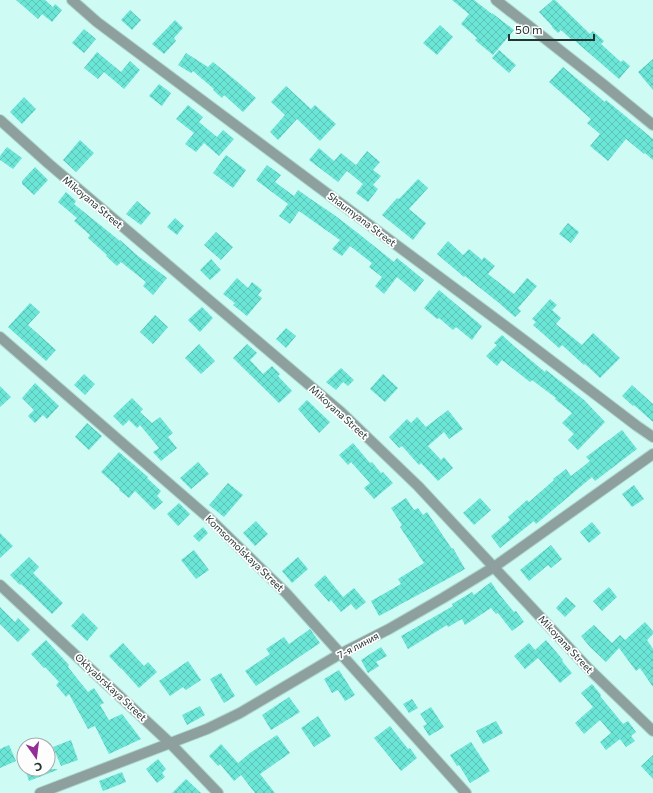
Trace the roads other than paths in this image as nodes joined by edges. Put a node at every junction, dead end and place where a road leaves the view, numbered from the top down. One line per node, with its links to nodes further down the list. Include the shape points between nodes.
1 (72, 0): 6 (street, Shaumyana Street, via 97,22)
2 (496, 0): 4 (street)
3 (0, 120): 8 (street, Mikoyana Street, via 341,412 418,486)
4 (653, 125)
5 (0, 337): 10 (street, Komsomolskaya Street, via 211,520 286,594)
6 (653, 437)
7 (653, 454): 8 (street, 7-я линия)
8 (494, 567): 10 (street, 7-я линия, via 389,629); 11 (street, Mikoyana Street, via 587,667)
9 (0, 585): 12 (street, Oktyabrskaya Street)
10 (340, 654): 12 (street, 7-я линия, via 240,713 207,729); 15 (street, Komsomolskaya Street)
11 (653, 731)
12 (170, 742): 13 (street, 7-я линия); 14 (street, Oktyabrskaya Street)
13 (40, 793)
14 (218, 793)
15 (466, 793)

